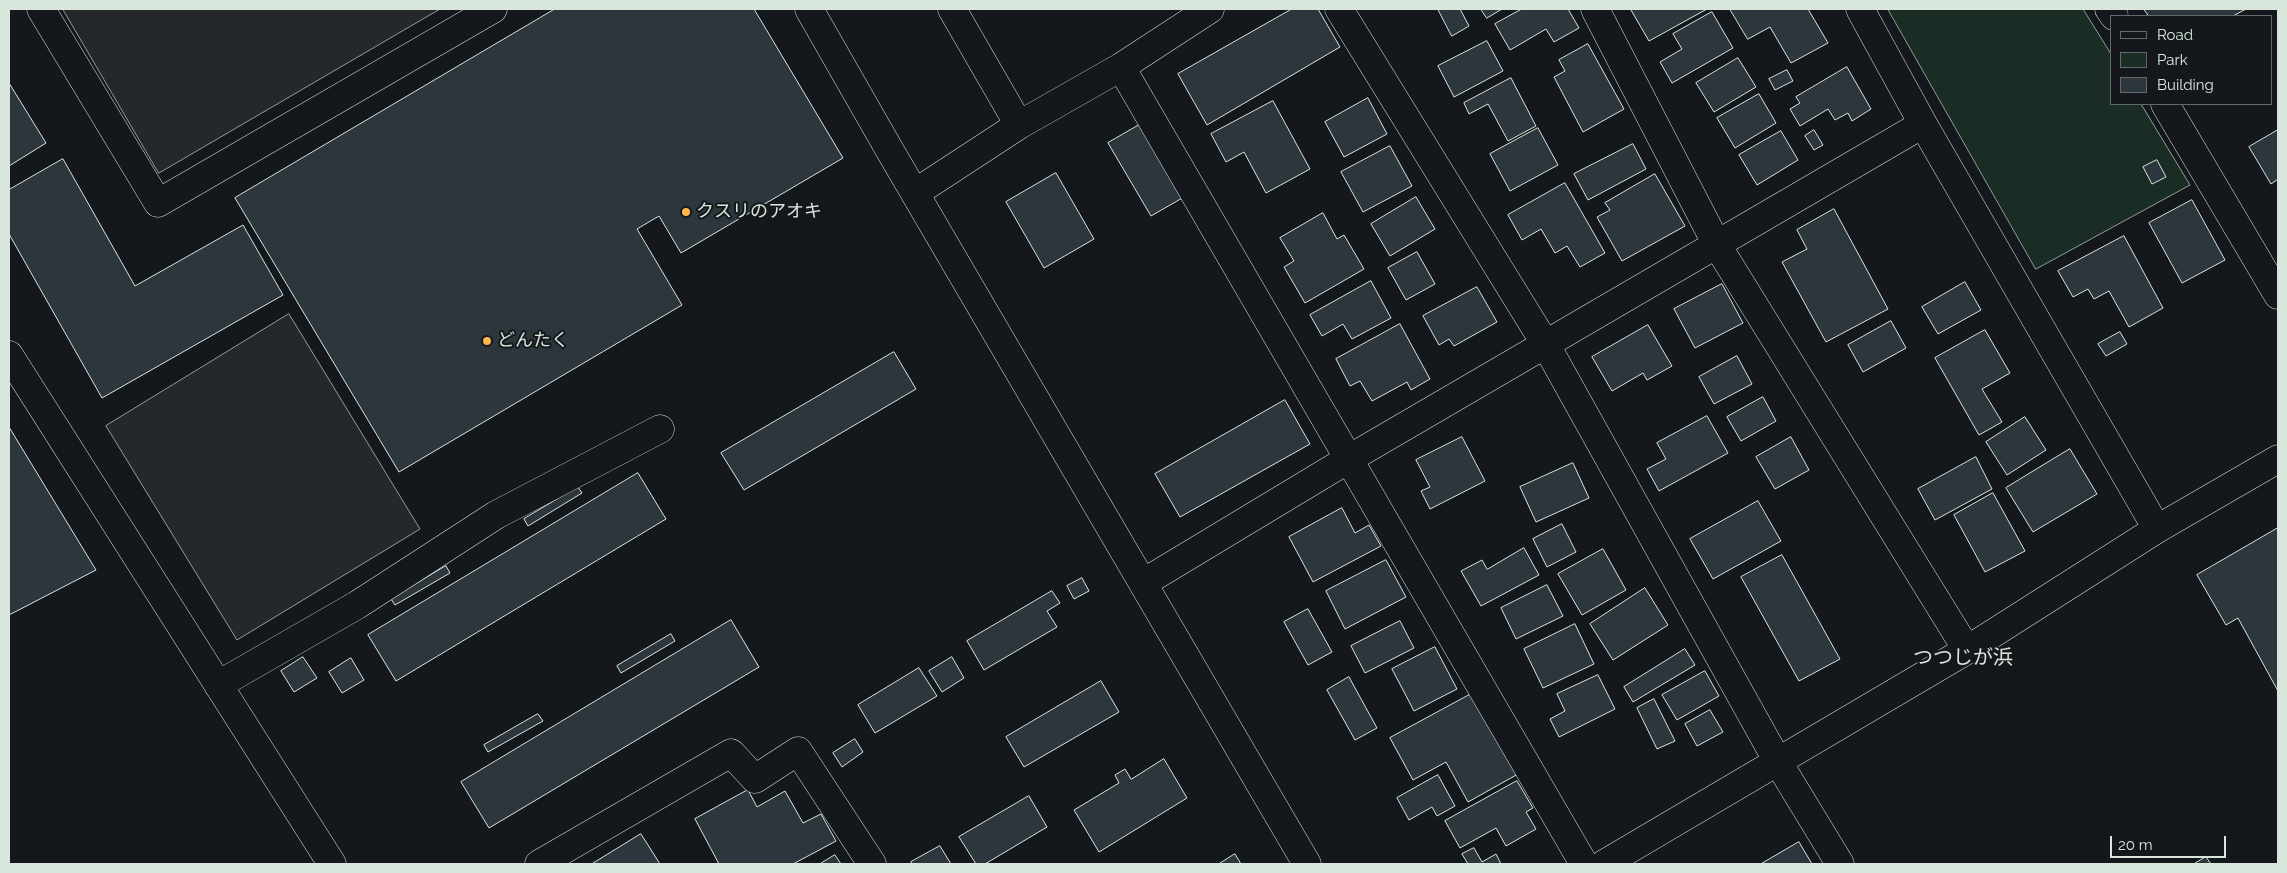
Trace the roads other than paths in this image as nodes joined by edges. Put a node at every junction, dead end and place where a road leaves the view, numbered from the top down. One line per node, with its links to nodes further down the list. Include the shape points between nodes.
1 (40, 9): 2 (street, via 158,203)
2 (493, 9)
3 (809, 9): 13 (street)
4 (952, 9): 12 (street)
5 (1210, 9): 9 (street)
6 (1339, 9): 16 (street)
7 (1595, 9): 14 (street)
8 (1860, 9): 11 (street)
9 (1121, 67): 12 (street); 19 (street)
10 (2166, 105): 15 (street)
11 (1923, 124): 14 (street); 21 (street)
12 (1019, 125): 13 (street)
13 (915, 193): 22 (street)
14 (1717, 245): 16 (street); 23 (street)
15 (2278, 295)
16 (1546, 345): 19 (street); 25 (street)
17 (9, 355): 24 (street)
18 (660, 428): 24 (street, via 496,515 356,606)
19 (1348, 460): 22 (street); 30 (street)
20 (2278, 460): 21 (street)
21 (2157, 529): 23 (street)
22 (1143, 583): 29 (street)
23 (1967, 650): 25 (street)
24 (218, 685): 26 (street)
25 (1778, 762): 31 (street); 32 (street)
26 (332, 864)
27 (539, 864): 28 (street, via 731,753 755,780 798,751)
28 (872, 864)
29 (1307, 864)
30 (1584, 864)
31 (1604, 864)
32 (1840, 864)

